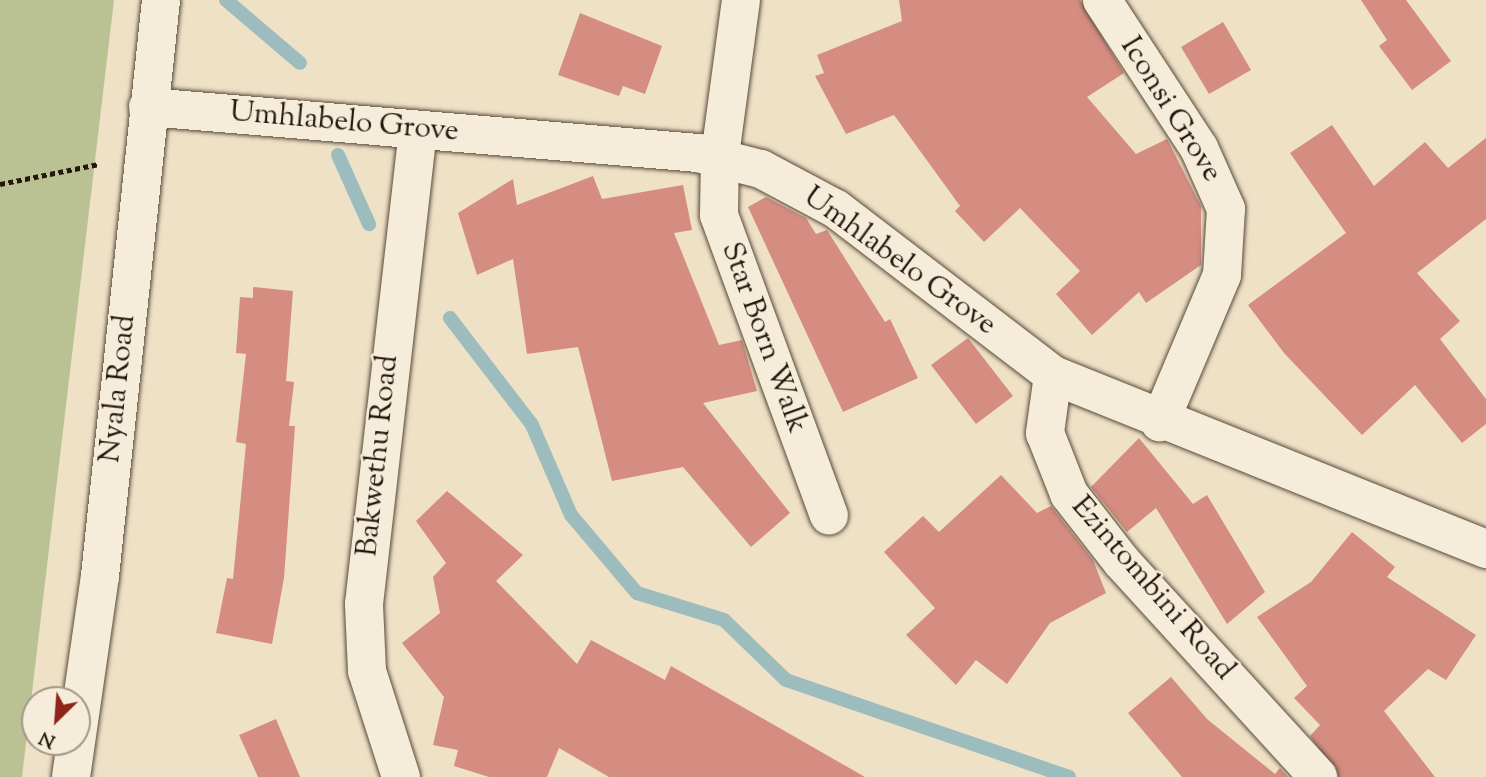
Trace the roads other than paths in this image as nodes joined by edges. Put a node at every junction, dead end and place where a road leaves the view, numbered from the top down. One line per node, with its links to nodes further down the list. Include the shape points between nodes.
1 (161, 0): 4 (street, Nyala Road)
2 (741, 0): 6 (street, Star Born Walk)
3 (1102, 0): 8 (street, Iconsi Grove, via 1199,148 1226,209 1222,275)
4 (148, 107): 5 (street, Umhlabelo Grove); 11 (street, Nyala Road, via 100,576)
5 (418, 130): 6 (street, Umhlabelo Grove); 12 (street, Bakwethu Road, via 364,604 367,671)
6 (720, 156): 7 (street, Umhlabelo Grove, via 772,174 836,209); 9 (street, Star Born Walk, via 719,215)
7 (1053, 375): 8 (street, Umhlabelo Grove); 13 (street, Ezintombini Road, via 1045,433 1069,494 1122,562)
8 (1160, 422): 10 (street, Umhlabelo Grove)
9 (829, 516)
10 (1486, 549)
11 (71, 777)
12 (401, 777)
13 (1318, 777)

